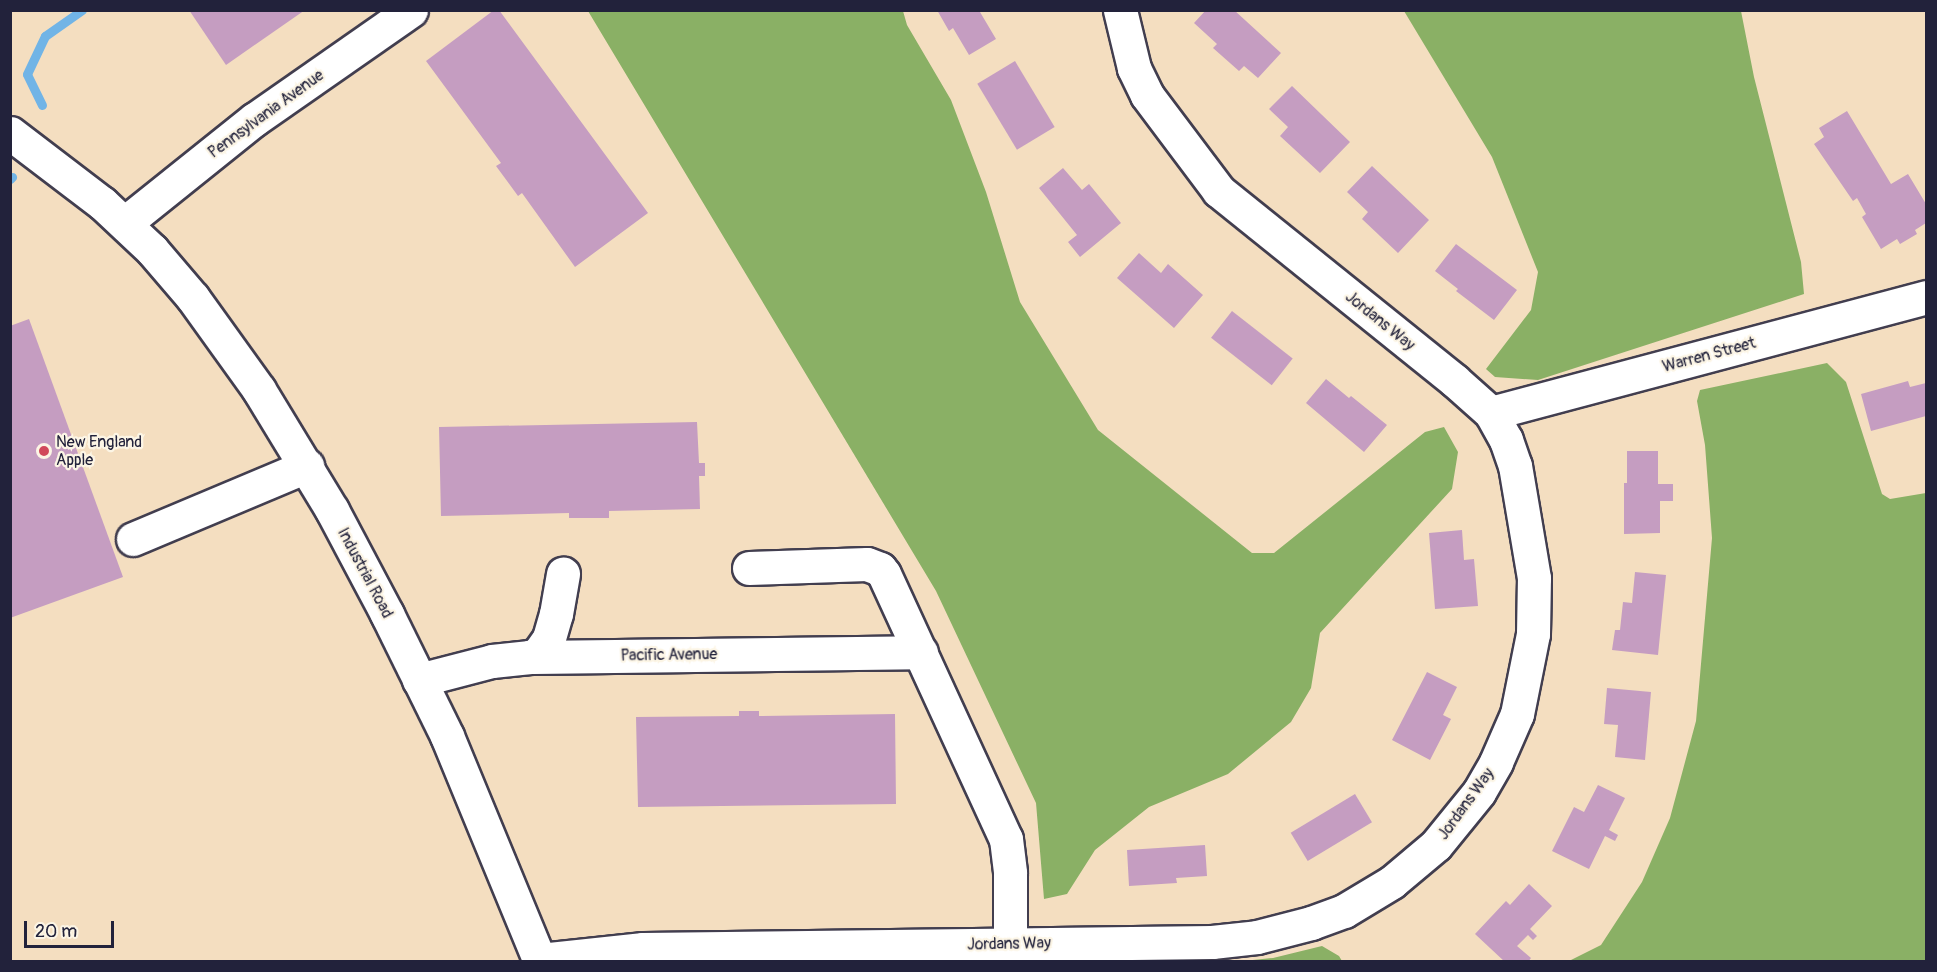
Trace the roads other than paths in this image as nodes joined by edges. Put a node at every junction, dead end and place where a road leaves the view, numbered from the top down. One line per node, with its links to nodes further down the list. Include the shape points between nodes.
1 (411, 10): 4 (street, Pennsylvania Avenue, via 255,119)
2 (1120, 10): 6 (street, Jordans Way, via 1128,51 1147,95 1219,191)
3 (10, 133): 4 (street, Industrial Road, via 73,179)
4 (125, 224): 7 (street, Industrial Road, via 153,250 193,298 260,390)
5 (1926, 297): 6 (street, Warren Street)
6 (1491, 413): 14 (street, Jordans Way, via 1506,440 1522,498 1534,578 1533,634 1524,689 1508,736 1479,792 1444,836 1415,866 1369,897 1344,911 1284,932 1212,942)
7 (307, 466): 8 (street); 13 (street, Industrial Road)
8 (133, 539)
9 (749, 568): 11 (street, via 873,565 884,574)
10 (563, 574): 12 (street, via 549,638 538,654)
11 (921, 652): 12 (street, Pacific Avenue); 14 (street, via 1006,838)
12 (530, 657): 13 (street, Pacific Avenue, via 492,661)
13 (419, 680): 15 (street, Industrial Road, via 447,736)
14 (1010, 945): 15 (street, Jordans Way, via 643,949)
15 (540, 961)

